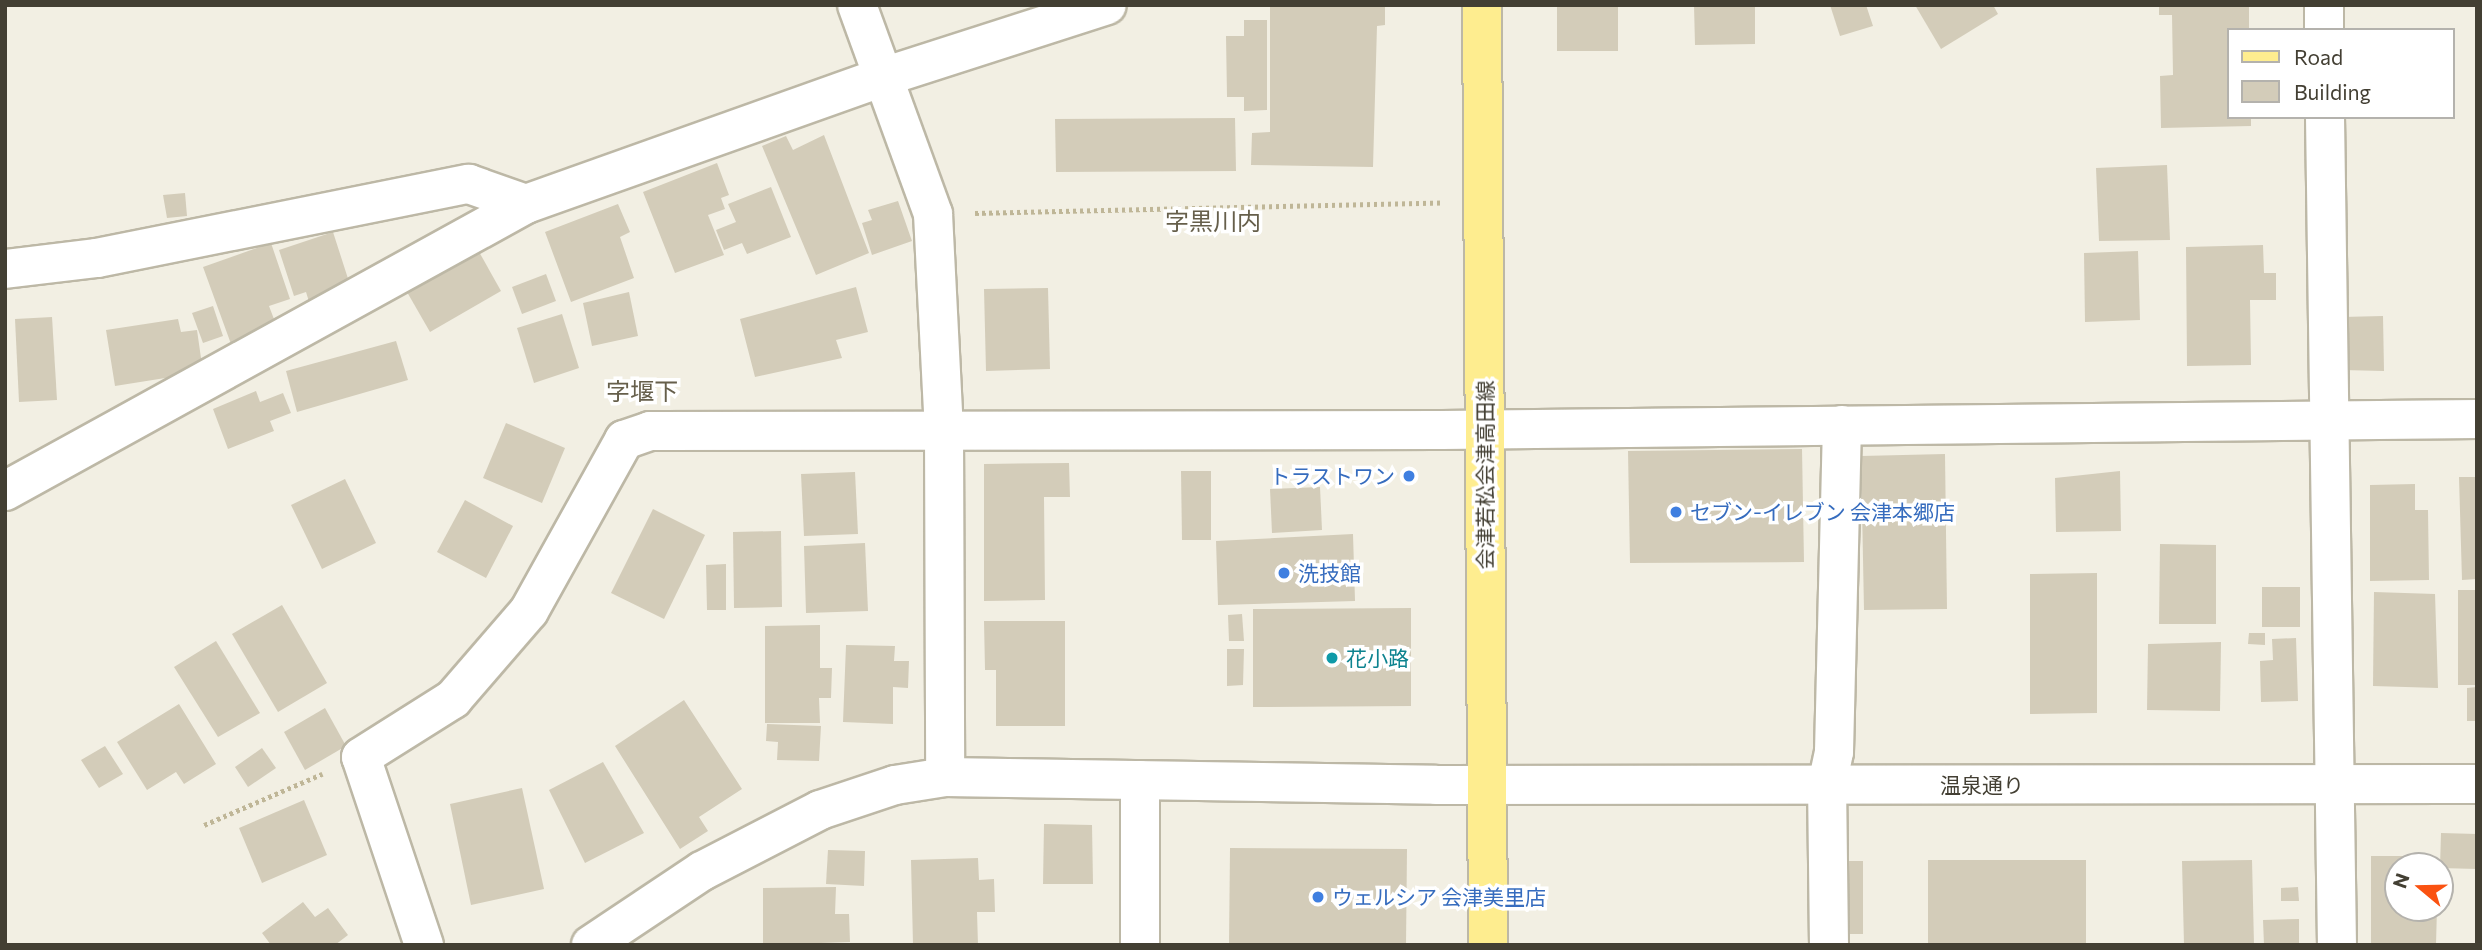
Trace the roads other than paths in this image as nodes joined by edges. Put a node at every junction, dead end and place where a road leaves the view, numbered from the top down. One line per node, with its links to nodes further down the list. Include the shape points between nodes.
1 (857, 5): 6 (street)
2 (1107, 5): 6 (street)
3 (1482, 5): 13 (main road, 会津若松会津高田線, via 1480,201)
4 (2324, 5): 5 (street)
5 (2324, 28)
6 (880, 78): 8 (street); 14 (street, via 933,214)
7 (2325, 119): 11 (street)
8 (526, 204): 9 (street, via 469,184 97,258); 15 (street)
9 (5, 269)
10 (2477, 419): 11 (street)
11 (2330, 420): 12 (street); 21 (street)
12 (1842, 425): 13 (street); 20 (street, via 1834,752)
13 (1486, 429): 14 (street); 19 (main road, 会津若松会津高田線)
14 (944, 430): 16 (street); 22 (street, via 650,431 624,440 529,611 453,699 361,757)
15 (5, 491)
16 (945, 777): 17 (street, 温泉通り); 23 (street, 温泉通り, via 895,785 820,810 702,871)
17 (1140, 780): 19 (street, 温泉通り); 24 (street)
18 (2477, 784): 21 (street, 温泉通り)
19 (1487, 785): 20 (street, 温泉通り); 25 (main road, 会津若松会津高田線)
20 (1827, 785): 21 (street, 温泉通り); 26 (street)
21 (2334, 785): 27 (street)
22 (424, 945)
23 (591, 945)
24 (1140, 945)
25 (1488, 945)
26 (1829, 945)
27 (2337, 945)

